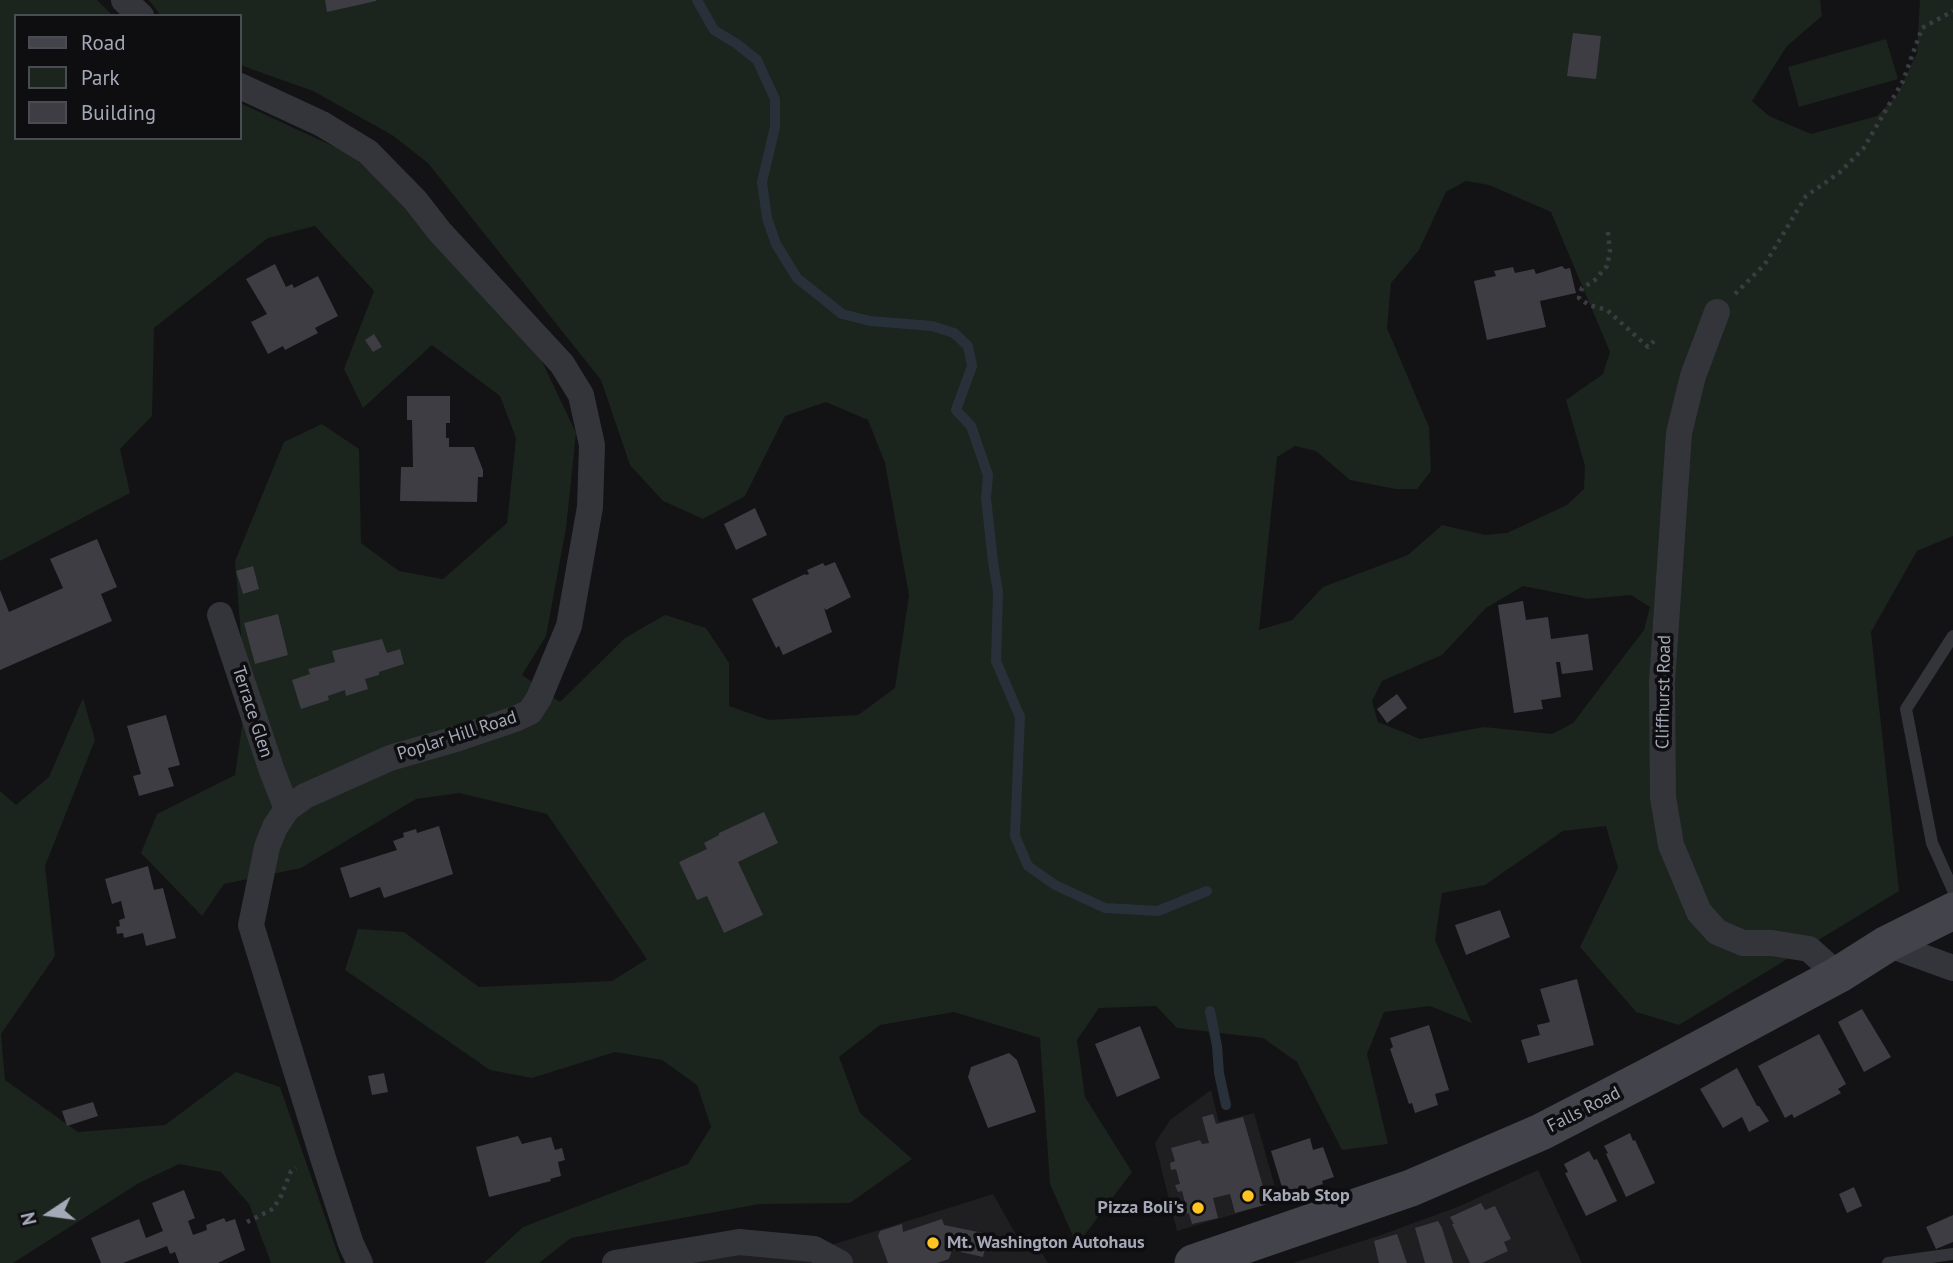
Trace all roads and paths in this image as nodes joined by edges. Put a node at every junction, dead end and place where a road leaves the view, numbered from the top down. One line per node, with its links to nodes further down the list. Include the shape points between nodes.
1 (124, 0): 3 (street)
2 (1953, 11): 6 (path, via 1922,28 1903,81 1863,149 1806,196 1765,264)
3 (139, 14)
4 (242, 87): 10 (street, Poplar Hill Road, via 323,124 368,152 415,200 562,364 581,395 592,445 590,507 569,626 530,712 390,758 305,796)
5 (1608, 232): 7 (path, via 1607,266 1582,288 1579,298 1607,310 1648,347)
6 (1717, 312): 15 (street, Cliffhurst Road, via 1679,433 1662,682 1664,797 1671,845 1699,912 1717,932 1743,943 1809,949)
7 (1654, 341)
8 (220, 615): 10 (street, Terrace Glen)
9 (1953, 636): 11 (lane, via 1906,709 1931,843)
10 (287, 809): 16 (street, Poplar Hill Road, via 267,847 251,925)
11 (1953, 890)
12 (1953, 911): 13 (main road, Falls Road)
13 (1887, 944): 14 (street); 15 (main road, Falls Road)
14 (1953, 968)
15 (1838, 975): 22 (main road, Falls Road, via 1541,1132 1411,1188)
16 (323, 1158): 17 (path, via 291,1171 273,1209); 19 (street, Poplar Hill Road)
17 (247, 1222)
18 (1953, 1254): 23 (lane)
19 (360, 1263)
20 (615, 1263): 21 (street, via 739,1242 814,1249)
21 (840, 1263)
22 (1193, 1263)
23 (1888, 1263)

